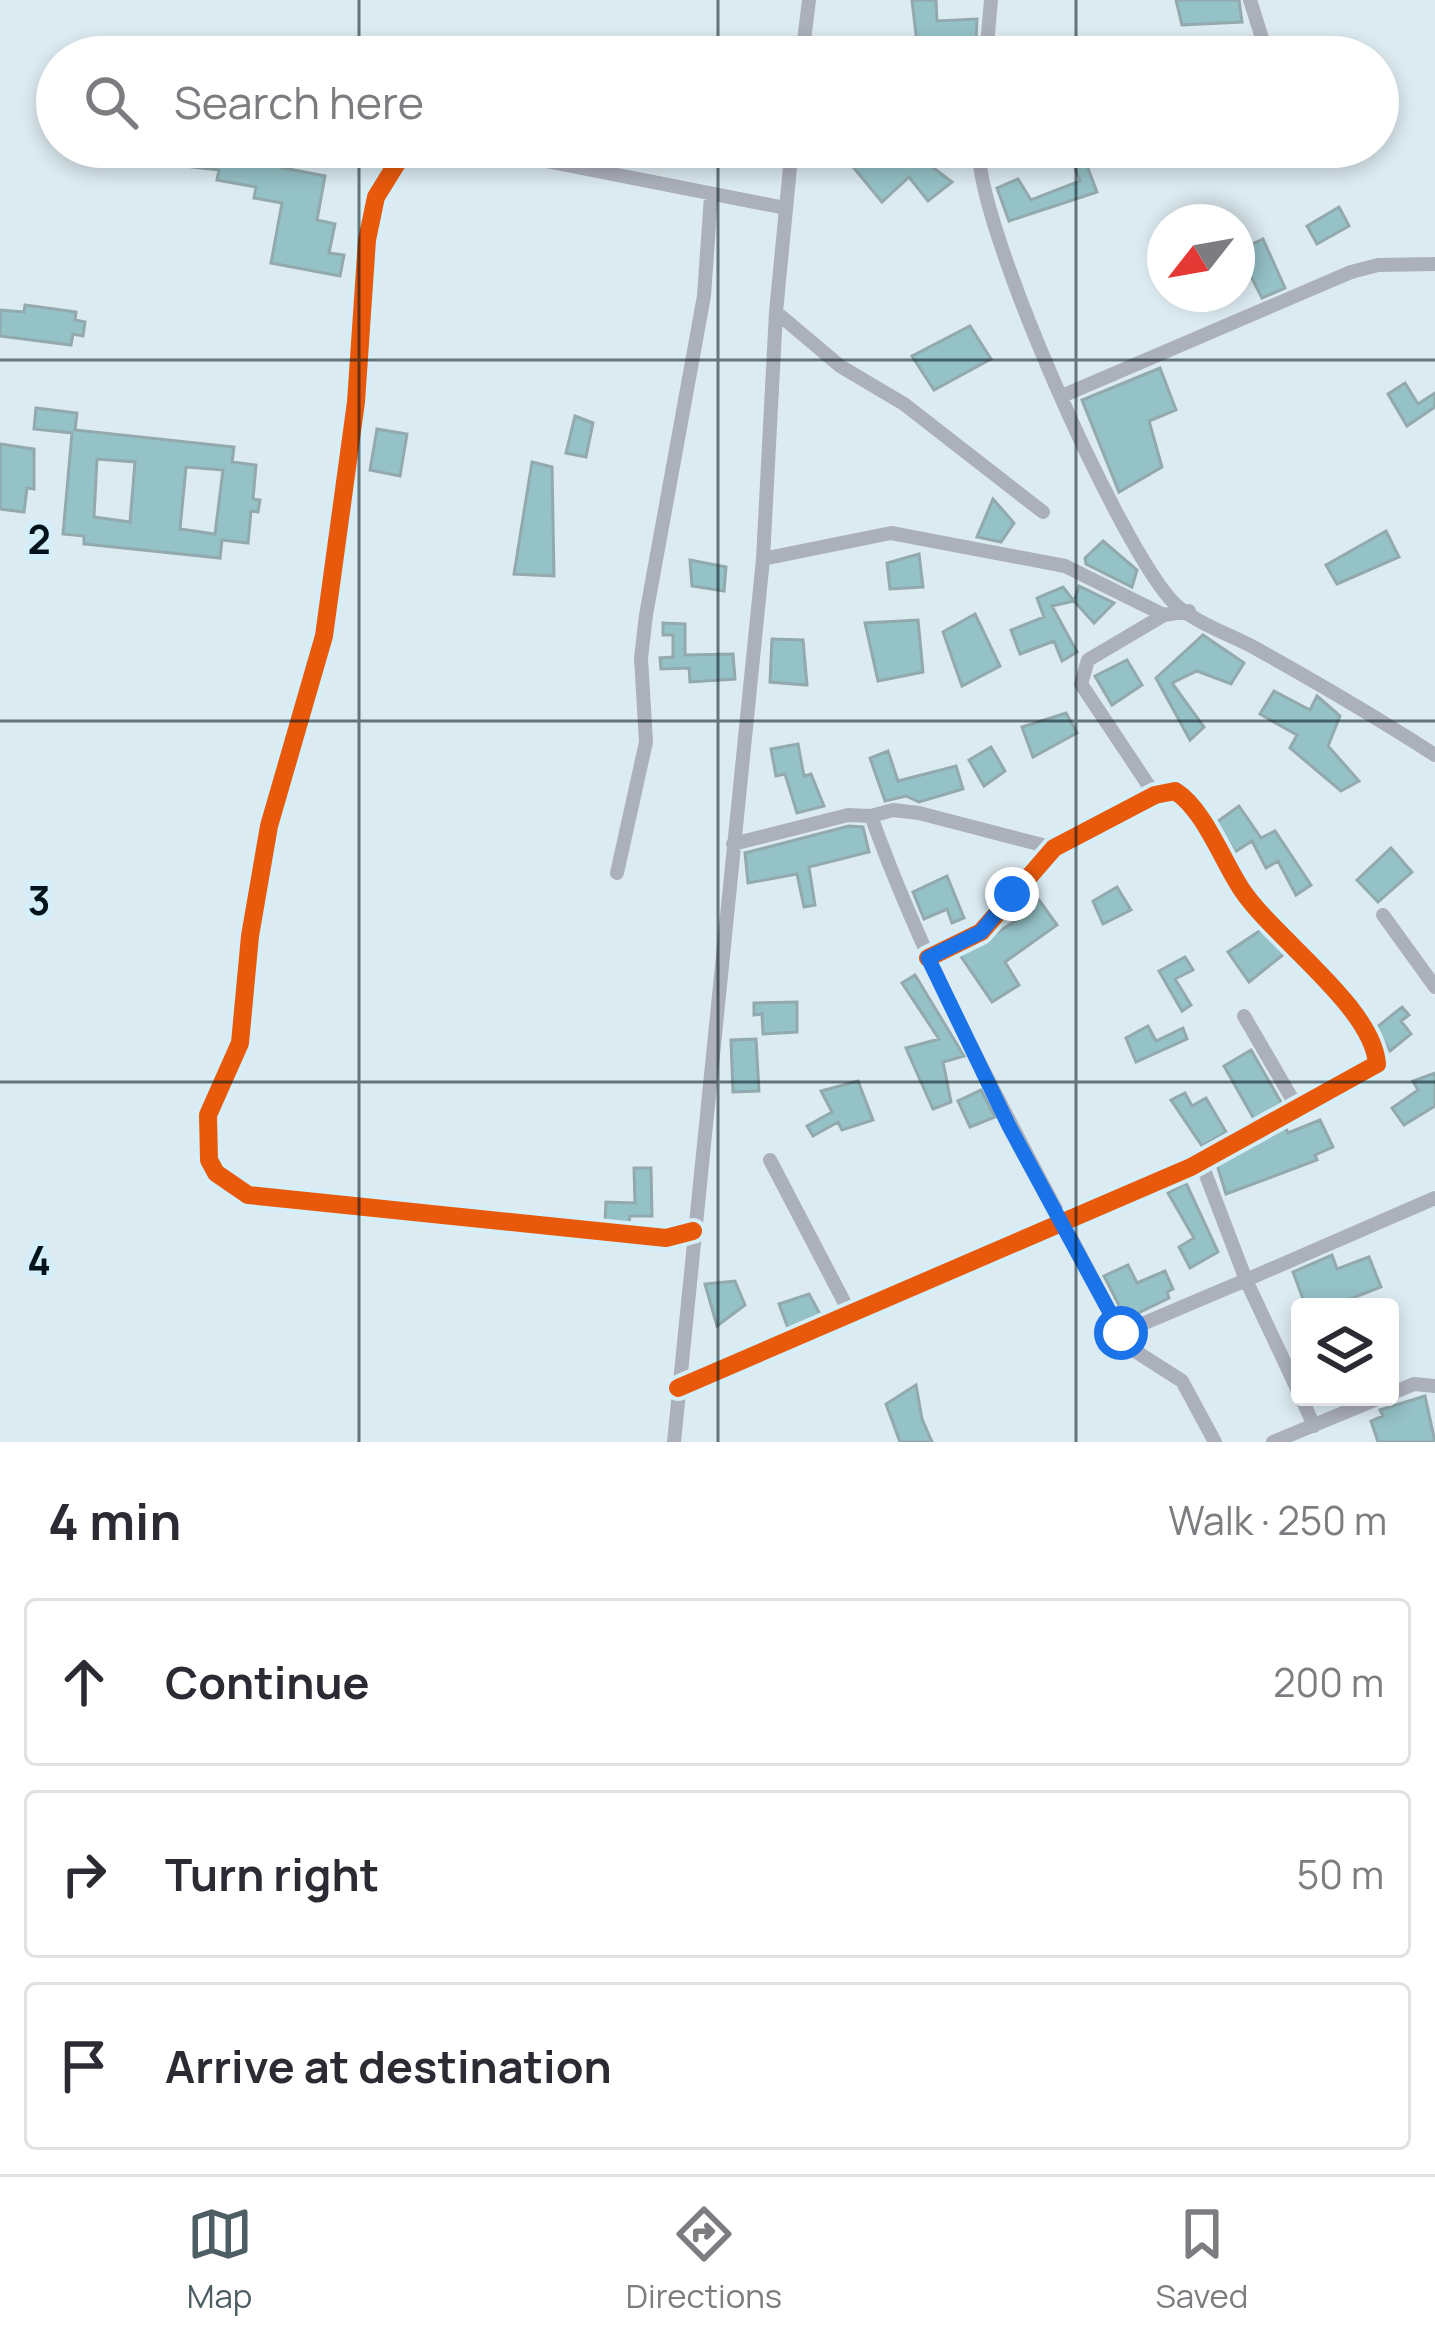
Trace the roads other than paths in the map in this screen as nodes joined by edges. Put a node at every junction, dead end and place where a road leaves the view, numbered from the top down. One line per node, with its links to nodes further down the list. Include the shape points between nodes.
1 (809, 0): 4 (street)
2 (991, 0): 5 (street)
3 (1250, 0): 6 (street)
4 (805, 36)
5 (988, 36)
6 (1261, 36)
7 (394, 168): 36 (street, via 376,197 367,240 356,402 324,637 269,826 240,1043 208,1115 209,1160 248,1195)
8 (577, 168): 11 (street)
9 (790, 168): 12 (street)
10 (977, 168): 15 (street, via 999,245)
11 (711, 196): 12 (street); 25 (street, via 704,296 646,614 646,742)
12 (785, 208): 14 (street)
13 (1435, 264): 15 (street, via 1351,272)
14 (776, 311): 16 (street); 17 (street)
15 (1062, 396): 18 (street, via 1117,514 1176,605)
16 (1043, 512)
17 (763, 559): 19 (street, via 891,533 1065,566); 23 (street)
18 (1189, 611): 19 (street); 20 (street)
19 (1163, 615): 21 (street, via 1088,660 1081,684)
20 (1435, 755)
21 (1155, 795): 24 (street); 30 (street, via 1183,795 1246,896 1320,970 1376,1053 1371,1070)
22 (871, 816): 23 (street); 24 (street, via 919,813); 27 (street)
23 (733, 844): 35 (street)
24 (1054, 848): 27 (street, via 981,932)
25 (617, 873)
26 (1383, 915): 28 (street)
27 (928, 958): 34 (street)
28 (1435, 988)
29 (1244, 1016): 30 (street)
30 (1298, 1109): 32 (street)
31 (770, 1160): 39 (street)
32 (1201, 1162): 34 (street); 38 (street)
33 (1435, 1198): 38 (street)
34 (1065, 1225): 39 (street); 40 (street)
35 (693, 1231): 36 (street); 37 (street)
36 (666, 1238): 37 (street)
37 (689, 1263): 43 (street)
38 (1246, 1280): 40 (street); 41 (street)
39 (851, 1315): 43 (street)
40 (1121, 1333): 49 (street, via 1182,1381)
41 (1291, 1377)
42 (1435, 1386): 44 (street)
43 (678, 1388): 48 (street)
44 (1399, 1390)
45 (1305, 1406): 47 (street)
46 (1360, 1406): 47 (street)
47 (1314, 1426): 50 (street)
48 (674, 1442)
49 (1215, 1442)
50 (1273, 1442)

